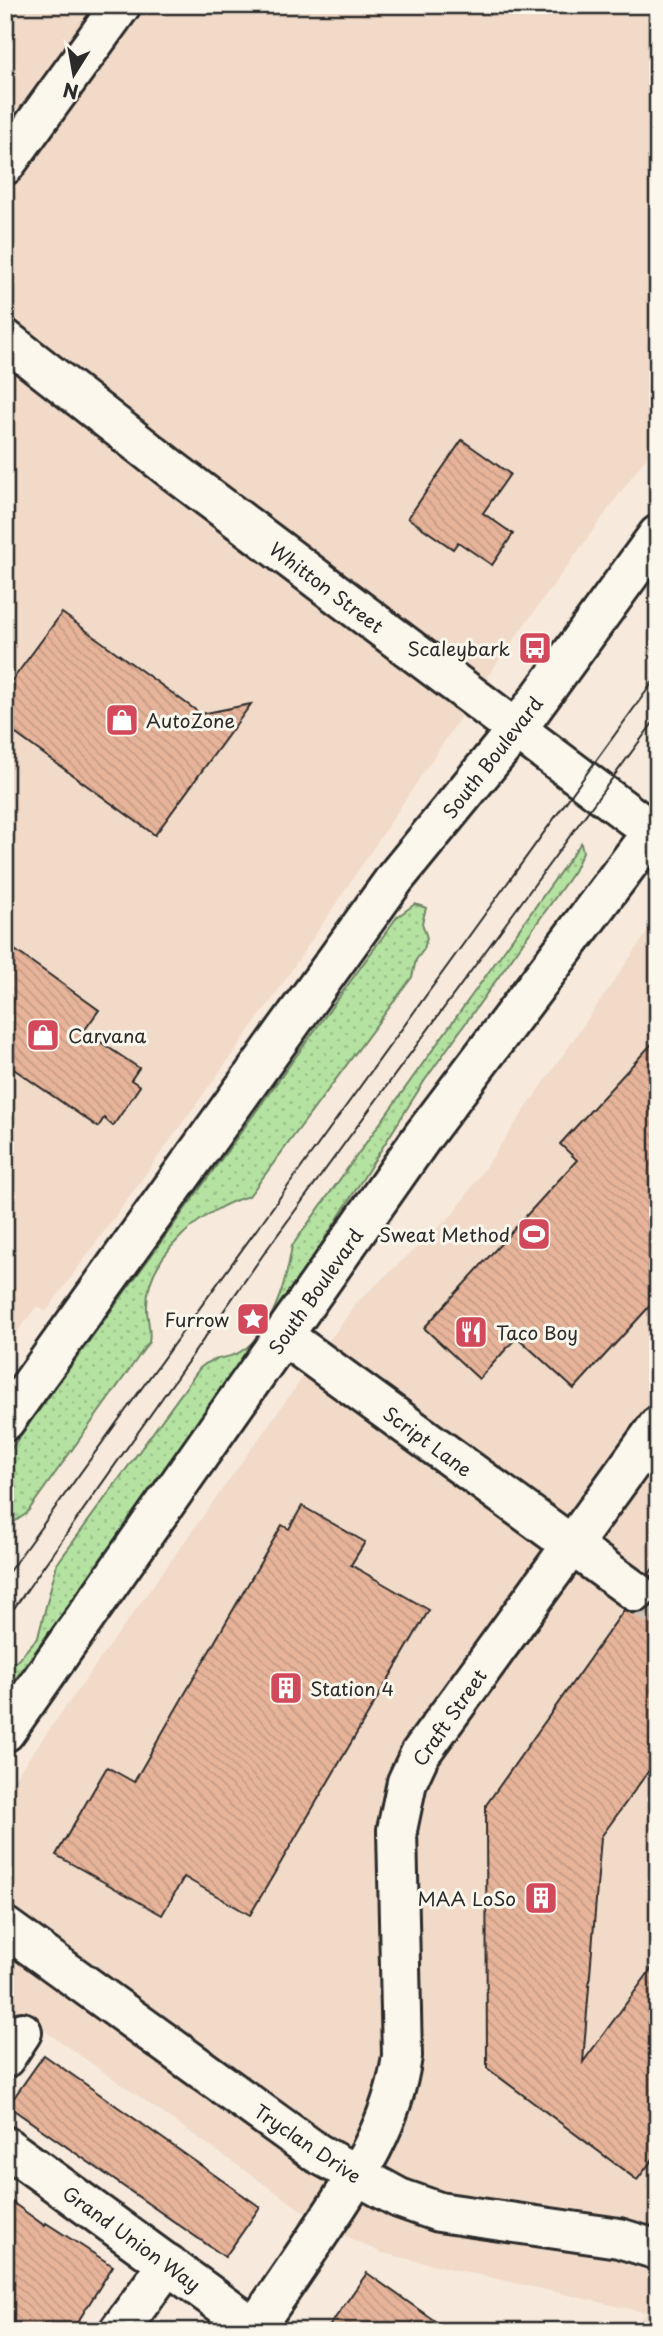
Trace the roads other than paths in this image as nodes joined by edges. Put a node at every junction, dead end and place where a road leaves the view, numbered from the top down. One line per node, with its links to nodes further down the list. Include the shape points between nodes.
1 (121, 5): 2 (street)
2 (5, 166)
3 (5, 339): 5 (street, Whitton Street)
4 (658, 535): 5 (street, South Boulevard)
5 (517, 729): 6 (street, Whitton Street); 8 (street, South Boulevard, via 396,877)
6 (656, 831): 7 (street, South Boulevard, via 423,1136)
7 (284, 1336): 10 (street, Script Lane); 12 (street, South Boulevard)
8 (5, 1421)
9 (658, 1426): 10 (street, Craft Street)
10 (572, 1545): 11 (street, Script Lane); 15 (street, Craft Street, via 420,1754 407,1782 397,1830 402,2056 398,2088 382,2133)
11 (636, 1592)
12 (5, 1732)
13 (5, 1927): 15 (street, Tryclan Drive)
14 (5, 2146): 17 (street, Grand Union Way)
15 (358, 2178): 16 (street, Tryclan Drive, via 439,2212 619,2238); 18 (street, Craft Street)
16 (658, 2250)
17 (168, 2264): 18 (street, Grand Union Way); 19 (street)
18 (257, 2329)
19 (119, 2331)

